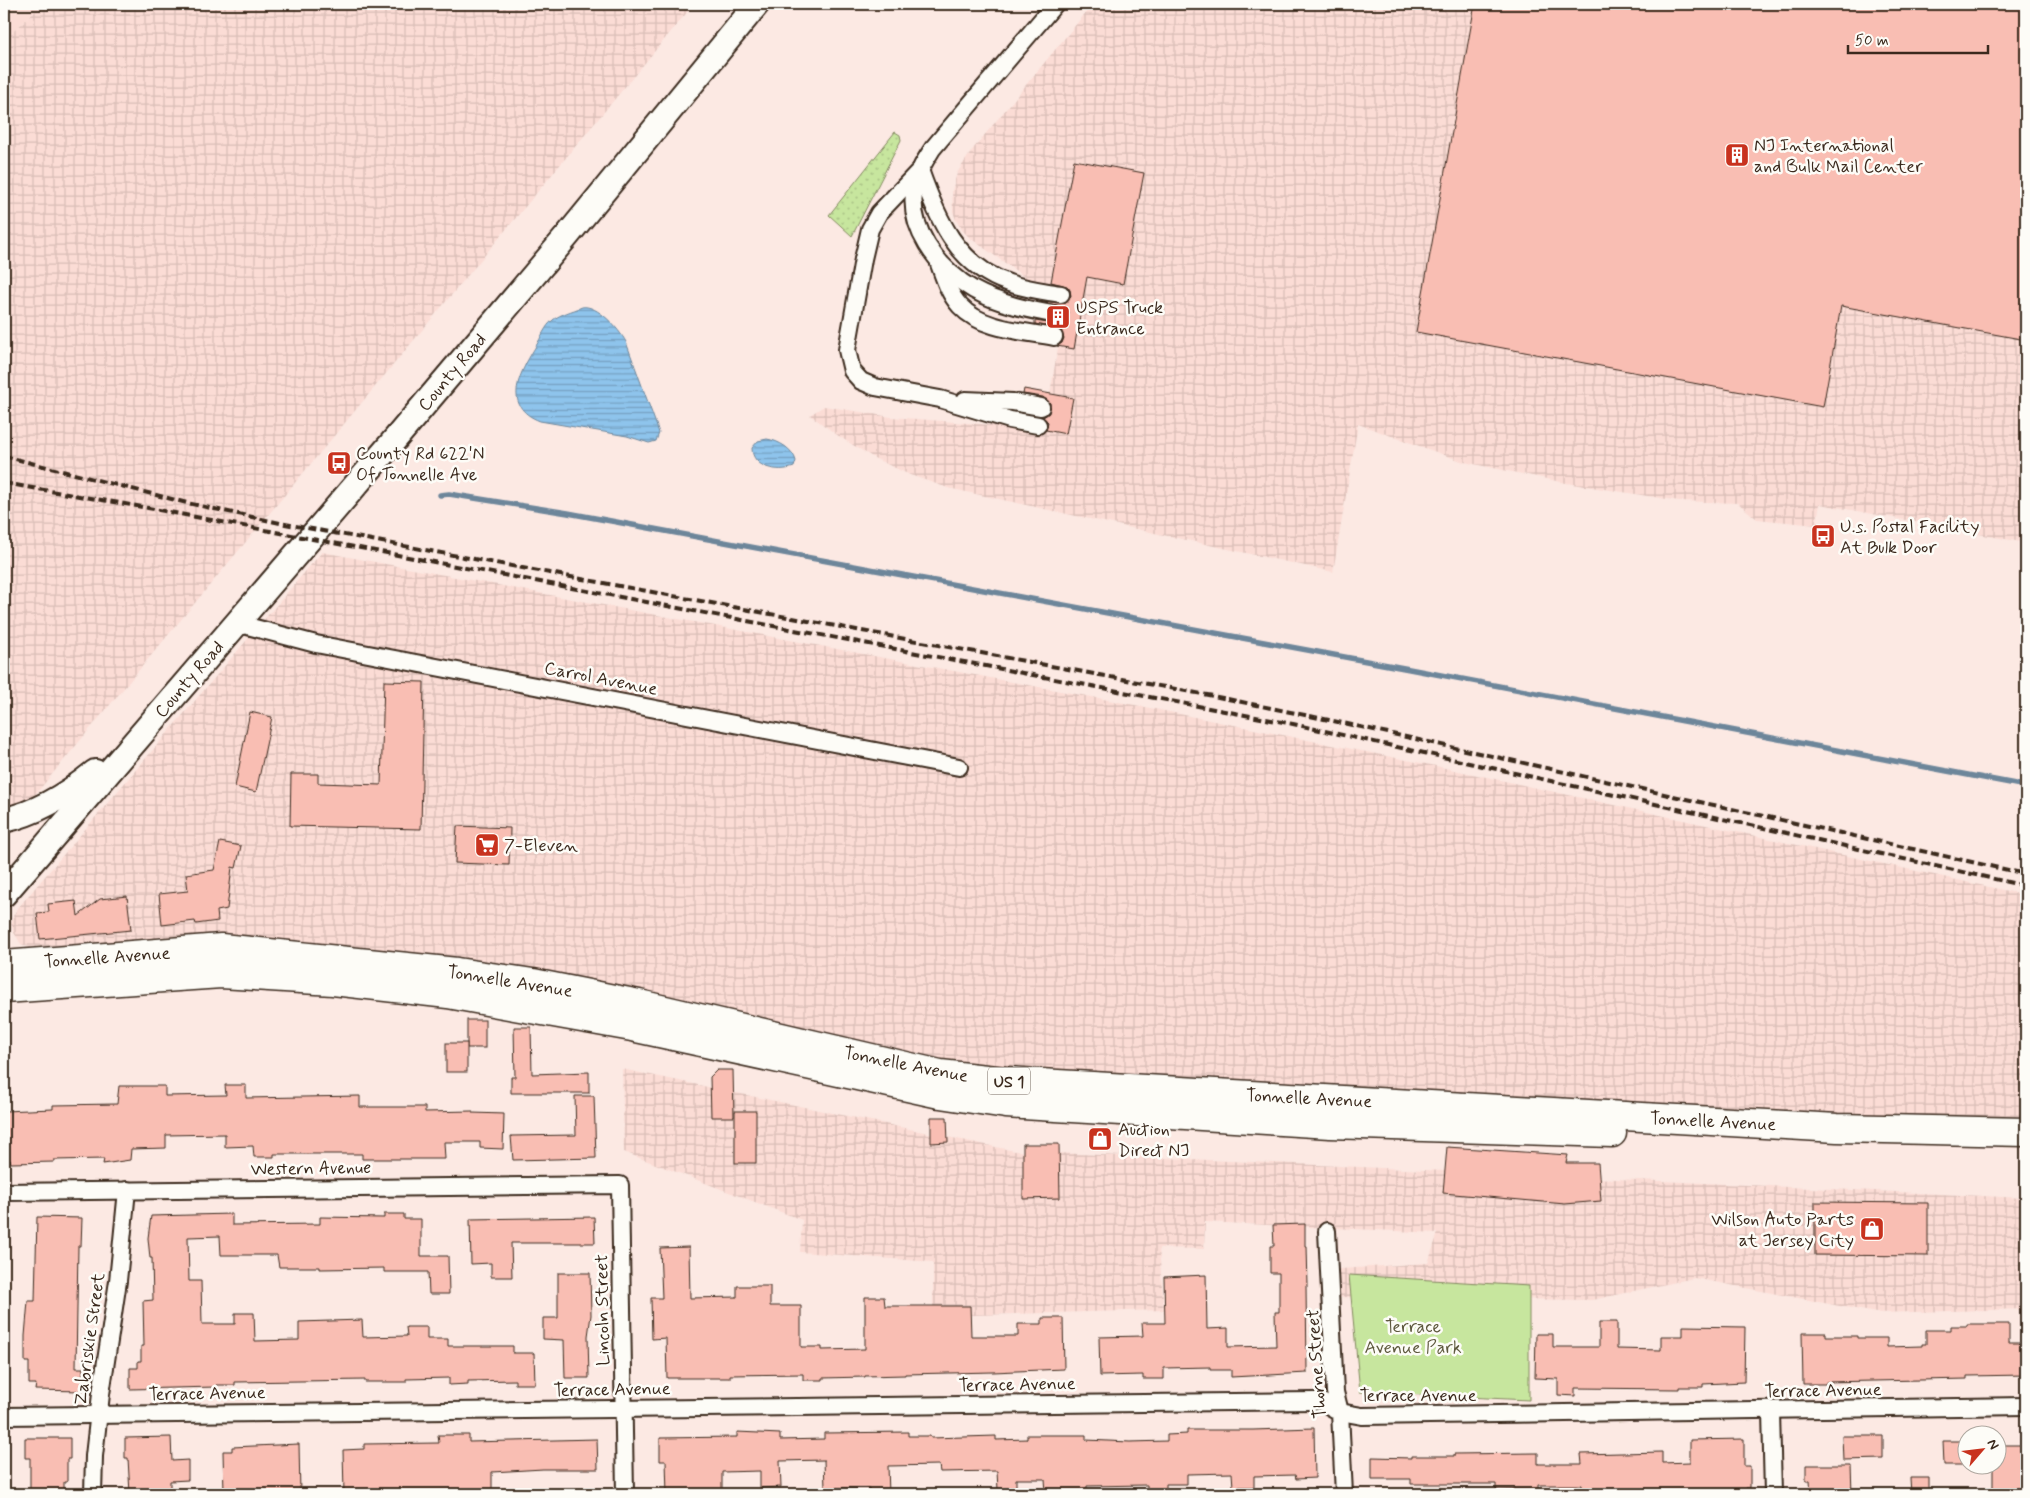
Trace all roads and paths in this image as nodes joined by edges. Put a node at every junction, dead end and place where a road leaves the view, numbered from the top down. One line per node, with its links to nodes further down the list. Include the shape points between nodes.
1 (757, 4): 11 (main road, County Road, via 567,236)
2 (1055, 4): 3 (street, via 941,138)
3 (920, 170): 4 (street, via 914,195 915,211 927,246); 5 (street, via 944,228 968,260 1003,281); 8 (street, via 874,220 866,244 847,350 849,364 856,376 867,384)
4 (938, 262): 6 (street, via 986,295 1023,308); 7 (street, via 953,296 967,312 994,325)
5 (1062, 294)
6 (1058, 315)
7 (1054, 337)
8 (940, 399): 9 (street, via 1013,402); 10 (street, via 1010,420)
9 (1041, 407)
10 (1038, 424)
11 (236, 623): 12 (main road, County Road); 13 (street, Carrol Avenue, via 316,644)
12 (141, 735): 14 (main road, County Road, via 74,789 25,816); 15 (main road, County Road)
13 (959, 767)
14 (4, 820)
15 (4, 894)
16 (4, 952): 17 (highway)
17 (32, 962): 18 (highway, Tonnelle Avenue / US 1); 20 (highway, Tonnelle Avenue / US 1, via 221,948 457,972 639,1004 940,1074 1005,1081 1837,1128)
18 (4, 965)
19 (4, 989): 21 (highway, Tonnelle Avenue / US 1, via 221,974 448,994 632,1027 940,1094 1006,1104 1330,1124)
20 (2026, 1132)
21 (2026, 1147)
22 (620, 1185): 23 (street, Western Avenue); 27 (street, Lincoln Street)
23 (126, 1190): 24 (street, Western Avenue); 30 (street, Zabriskie Street, via 118,1281)
24 (4, 1192)
25 (1327, 1231): 29 (street, Thorne Street, via 1335,1392)
26 (2026, 1406): 28 (street, Terrace Avenue)
27 (624, 1409): 29 (street, Terrace Avenue, via 1320,1401); 30 (street, Terrace Avenue); 33 (street, Lincoln Street)
28 (1771, 1411): 29 (street, Terrace Avenue, via 1387,1416); 35 (street)
29 (1340, 1412): 34 (street, Thorne Street)
30 (98, 1415): 31 (street, Terrace Avenue); 32 (street, Zabriskie Street)
31 (4, 1416)
32 (93, 1494)
33 (625, 1494)
34 (1344, 1494)
35 (1773, 1494)

